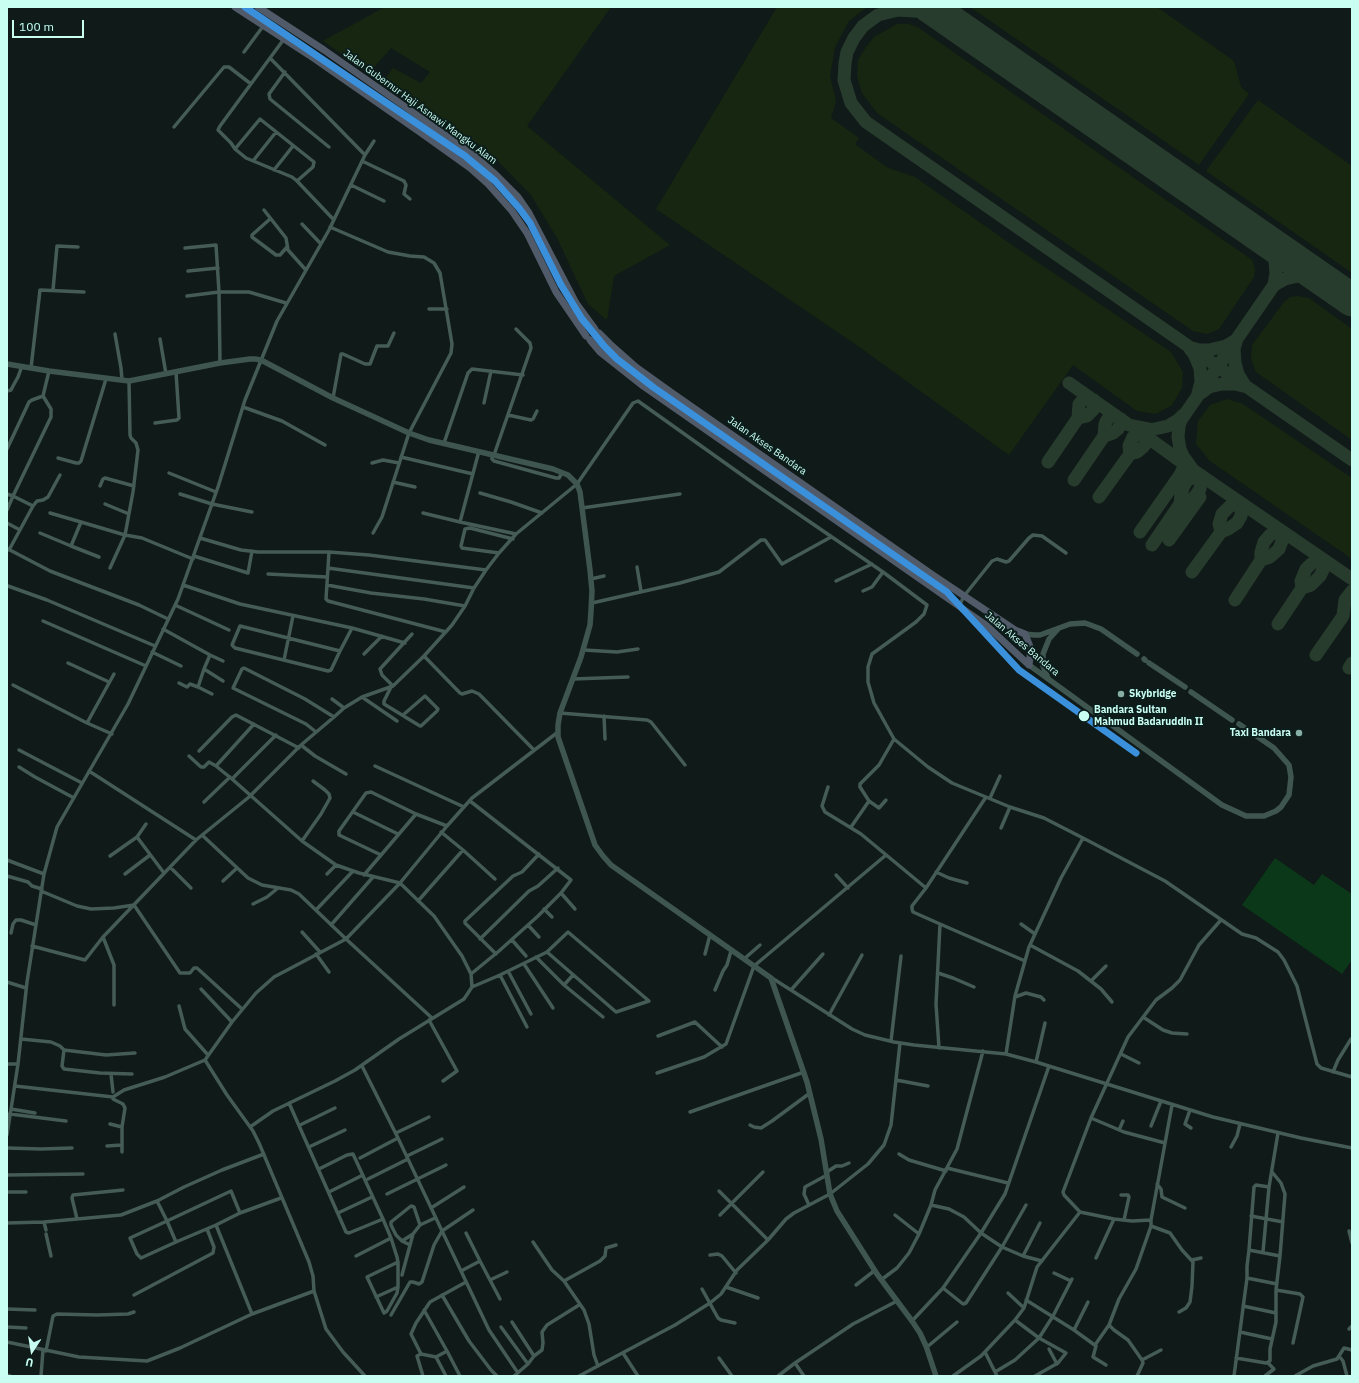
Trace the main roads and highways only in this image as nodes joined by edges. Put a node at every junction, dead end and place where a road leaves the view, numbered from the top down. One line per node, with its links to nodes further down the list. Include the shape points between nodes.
1 (235, 7): 4 (highway, Jalan Gubernur Haji Asnawi Mangku Alam)
2 (258, 7): 3 (highway, Jalan Gubernur Haji Asnawi Mangku Alam)
3 (365, 79): 4 (highway); 5 (highway, Jalan Gubernur Haji Asnawi Mangku Alam, via 472,154 518,197 576,303)
4 (358, 90): 6 (highway, Jalan Gubernur Haji Asnawi Mangku Alam, via 470,168 498,194 527,232 556,292)
5 (597, 331): 6 (highway, Jalan Akses Bandara, via 636,367 964,596 1025,634 1030,649 1029,665 986,626 643,386 600,352)
6 (588, 338)

